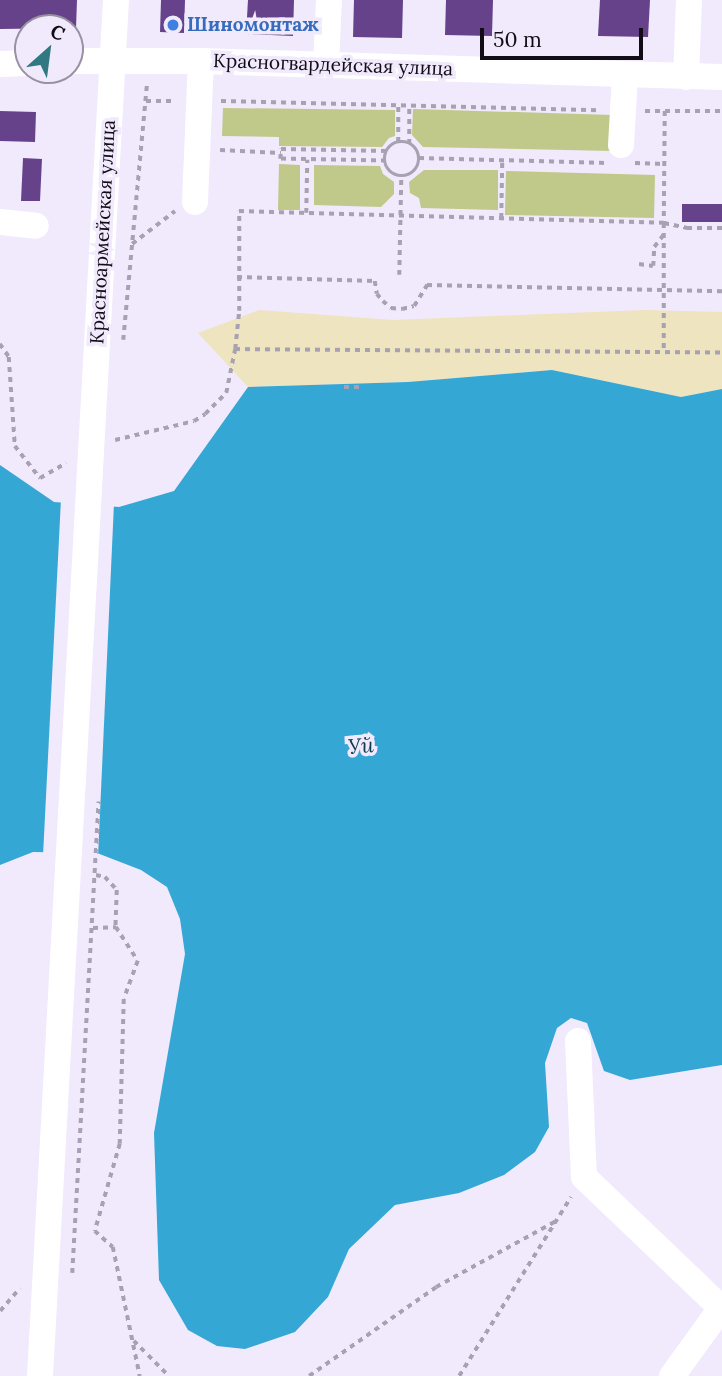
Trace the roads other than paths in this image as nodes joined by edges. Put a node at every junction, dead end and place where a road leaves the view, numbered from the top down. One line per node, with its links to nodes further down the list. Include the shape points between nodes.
1 (116, 0): 5 (street, Красноармейская улица)
2 (329, 0): 7 (street)
3 (689, 0): 9 (street)
4 (84, 61): 5 (street, Красногвардейская улица)
5 (113, 61): 6 (street, Красногвардейская улица); 17 (street, Красноармейская улица, via 90,459 81,894)
6 (201, 61): 7 (street, Красногвардейская улица); 12 (street)
7 (326, 65): 8 (street, Красногвардейская улица)
8 (625, 75): 9 (street, Красногвардейская улица); 11 (street)
9 (686, 77): 10 (street, Красногвардейская улица)
10 (722, 77)
11 (619, 157)
12 (195, 199)
13 (0, 222): 14 (street)
14 (36, 226)
15 (578, 1041): 16 (street, via 584,1177)
16 (721, 1307): 18 (street)
17 (40, 1376)
18 (673, 1376)

